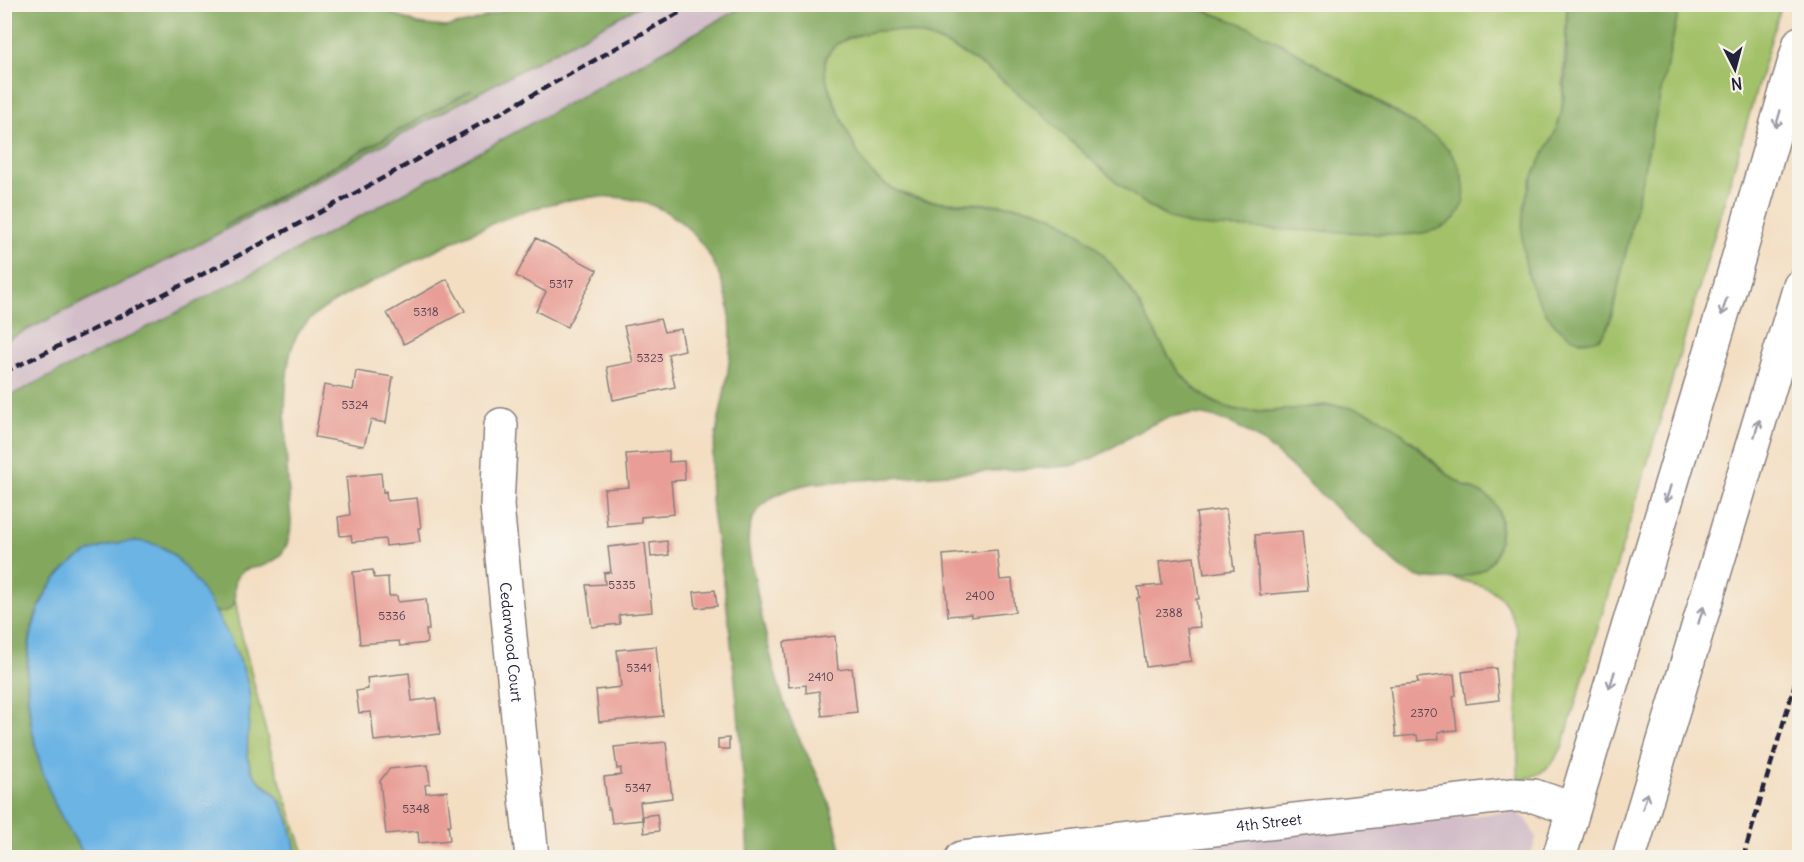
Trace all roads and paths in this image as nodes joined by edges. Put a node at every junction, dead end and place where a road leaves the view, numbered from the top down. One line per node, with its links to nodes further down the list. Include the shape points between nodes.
1 (1800, 43): 4 (main road, one-way to 4)
2 (1800, 286): 8 (main road, one-way to 2)
3 (501, 425): 5 (main road, Cedarwood Court, via 497,506)
4 (1573, 809): 6 (main road, 4th Street, via 1534,796 1513,795); 7 (main road)
5 (532, 858)
6 (962, 858)
7 (1559, 858)
8 (1629, 858)

